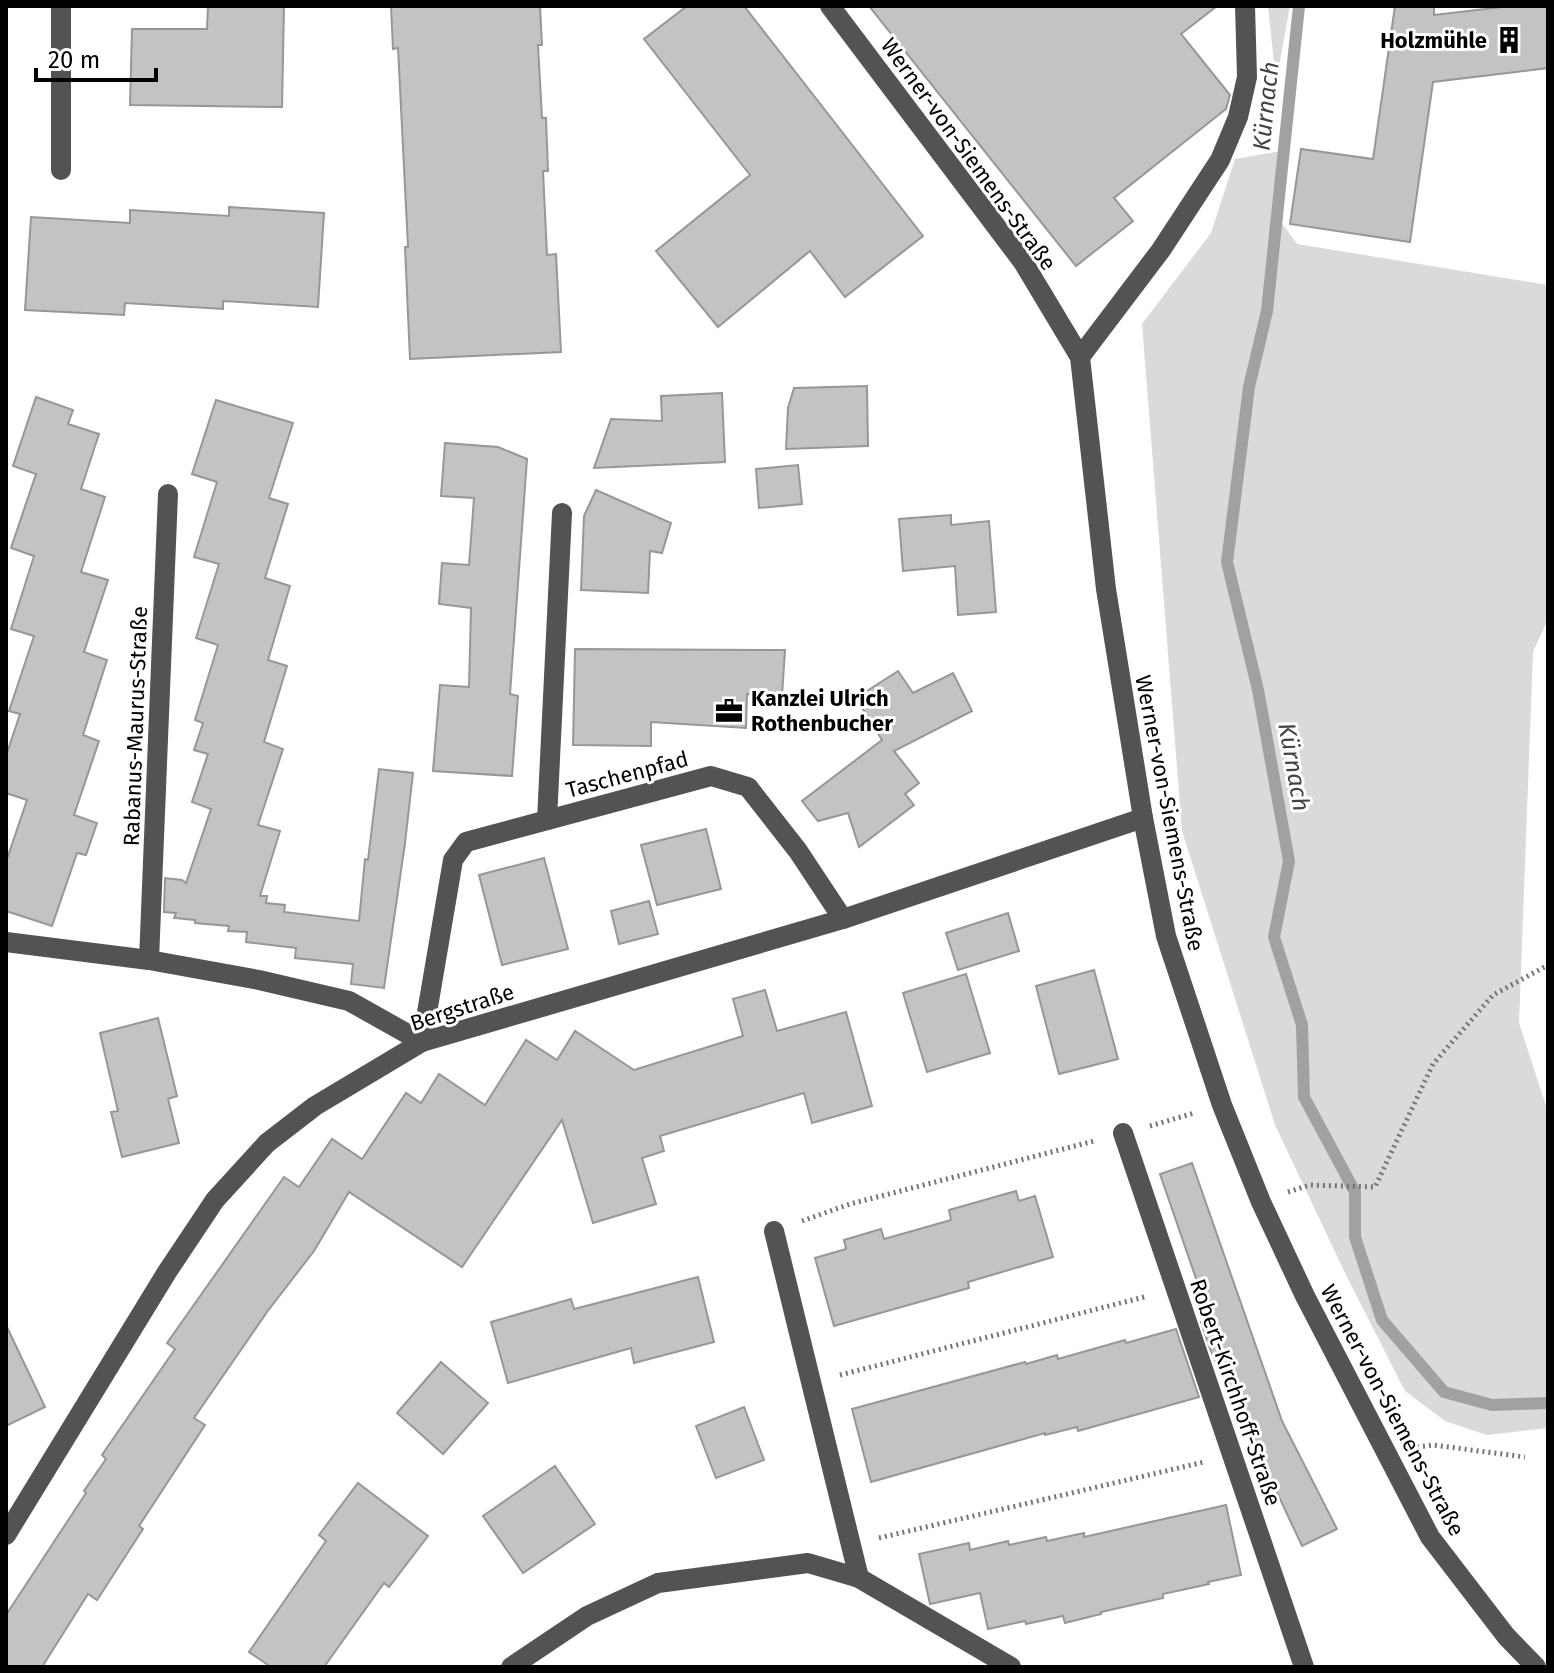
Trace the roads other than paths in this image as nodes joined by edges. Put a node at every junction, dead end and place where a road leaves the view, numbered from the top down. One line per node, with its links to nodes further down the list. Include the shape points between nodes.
1 (61, 6): 4 (street)
2 (830, 6): 5 (street, Werner-von-Siemens-Straße, via 1023,262)
3 (1245, 6): 5 (street, via 1247,77 1220,160 1161,250)
4 (61, 170)
5 (1080, 357): 8 (street, Werner-von-Siemens-Straße, via 1106,589)
6 (168, 494): 12 (street, Rabanus-Maurus-Straße)
7 (562, 513): 9 (street, Taschenpfad)
8 (1143, 818): 10 (street, Bergstraße); 21 (street, Werner-von-Siemens-Straße, via 1166,936 1222,1105 1261,1202 1430,1537)
9 (547, 820): 10 (street, Taschenpfad, via 711,776 748,787); 13 (street, Taschenpfad, via 466,842 453,860)
10 (843, 919): 13 (street, Bergstraße)
11 (6, 942): 12 (street)
12 (149, 960): 13 (street, via 349,1001)
13 (422, 1042): 16 (street, Bergstraße, via 315,1106 267,1143 215,1200)
14 (1123, 1133): 20 (street, Robert-Kirchhoff-Straße)
15 (774, 1231): 17 (street)
16 (6, 1535)
17 (859, 1578): 18 (street, via 808,1563 658,1583 587,1616); 19 (street)
18 (515, 1665)
19 (1011, 1667)
20 (1304, 1667)
21 (1536, 1667)

